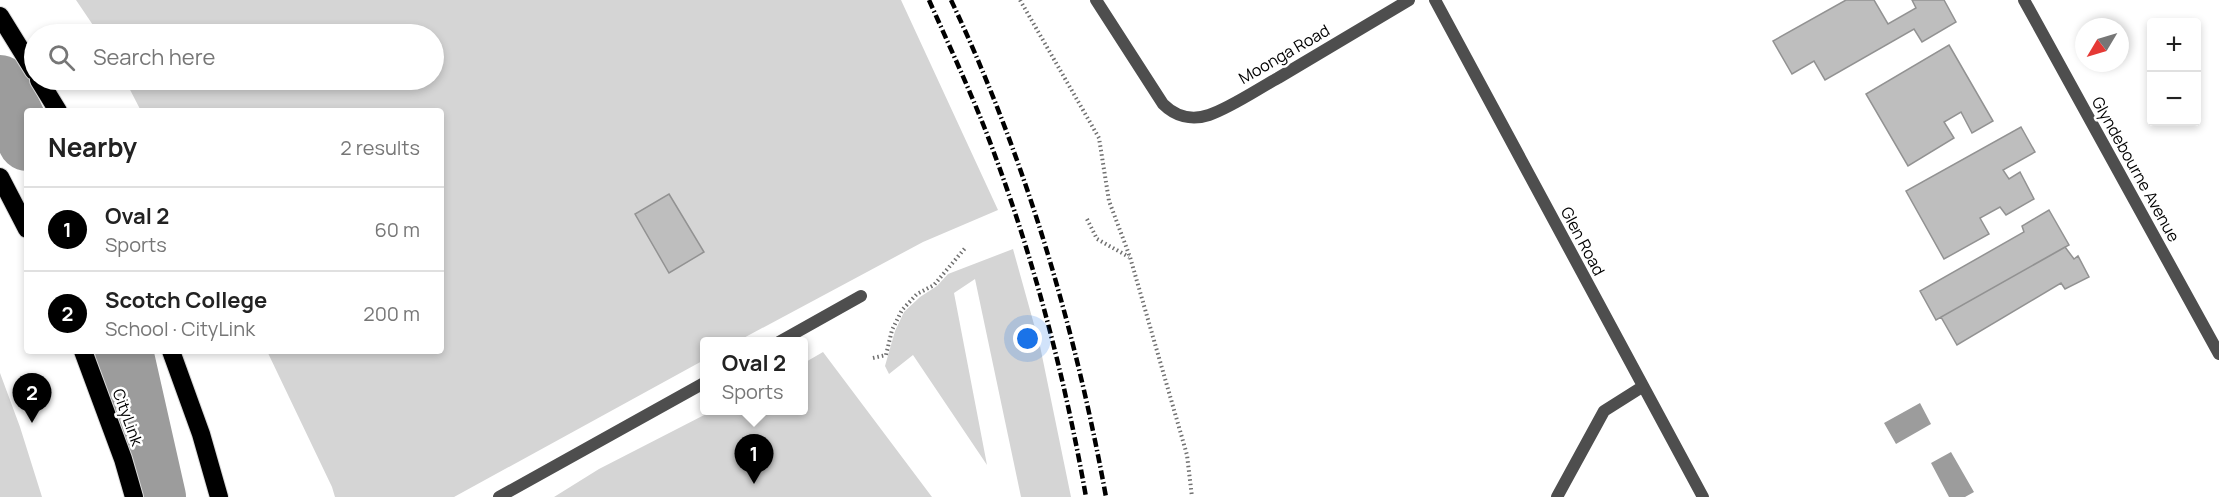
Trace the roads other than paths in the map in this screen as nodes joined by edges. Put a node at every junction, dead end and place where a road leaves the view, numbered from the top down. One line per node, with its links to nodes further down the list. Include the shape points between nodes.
1 (1096, 0): 2 (street, Moonga Road, via 1152,89 1171,112 1193,118 1219,111)
2 (1409, 0)
3 (1435, 0): 17 (street, Glen Road)
4 (2024, 0): 15 (street, Glyndebourne Avenue)
5 (0, 16): 6 (highway)
6 (24, 55)
7 (45, 90): 8 (highway)
8 (56, 108)
9 (0, 177): 10 (highway)
10 (24, 223)
11 (861, 296): 12 (street)
12 (788, 337)
13 (84, 354): 18 (highway, CityLink)
14 (172, 354): 19 (highway)
15 (2219, 354)
16 (700, 386): 20 (street)
17 (1642, 387): 21 (street, via 1604,411); 22 (street, Glen Road)
18 (134, 497)
19 (219, 497)
20 (499, 497)
21 (1557, 497)
22 (1703, 497)

